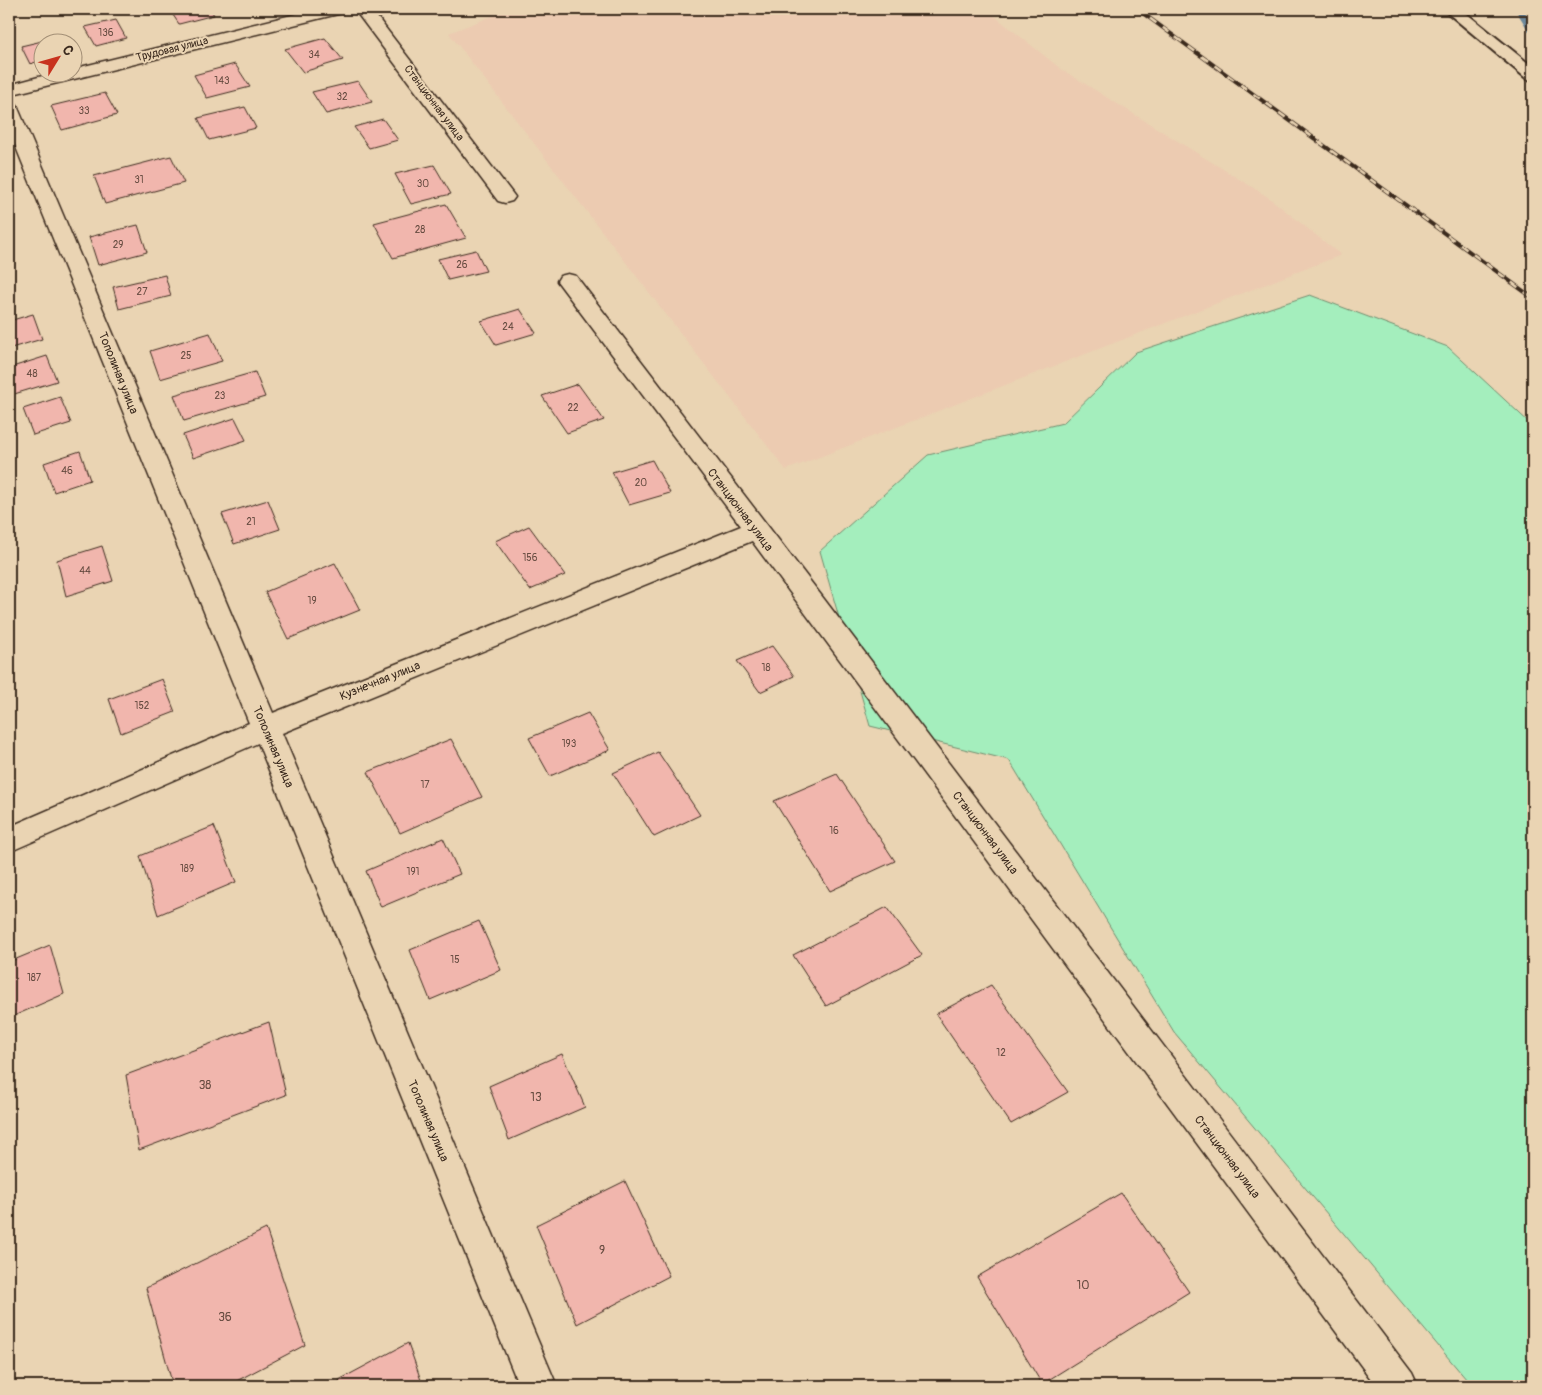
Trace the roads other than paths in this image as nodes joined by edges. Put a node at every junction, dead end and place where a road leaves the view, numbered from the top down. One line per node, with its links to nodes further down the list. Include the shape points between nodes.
1 (336, 9): 5 (street, Трудовая улица)
2 (362, 9): 7 (street, Станционная улица)
3 (1451, 9): 4 (lane)
4 (1533, 75)
5 (9, 90)
6 (9, 108): 10 (street, Тополиная улица)
7 (505, 197)
8 (568, 281): 9 (street, Станционная улица)
9 (755, 530): 10 (street, Кузнечная улица); 13 (street, Станционная улица)
10 (265, 728): 11 (street, Кузнечная улица); 12 (street, Тополиная улица)
11 (9, 840)
12 (538, 1386)
13 (1399, 1386)

